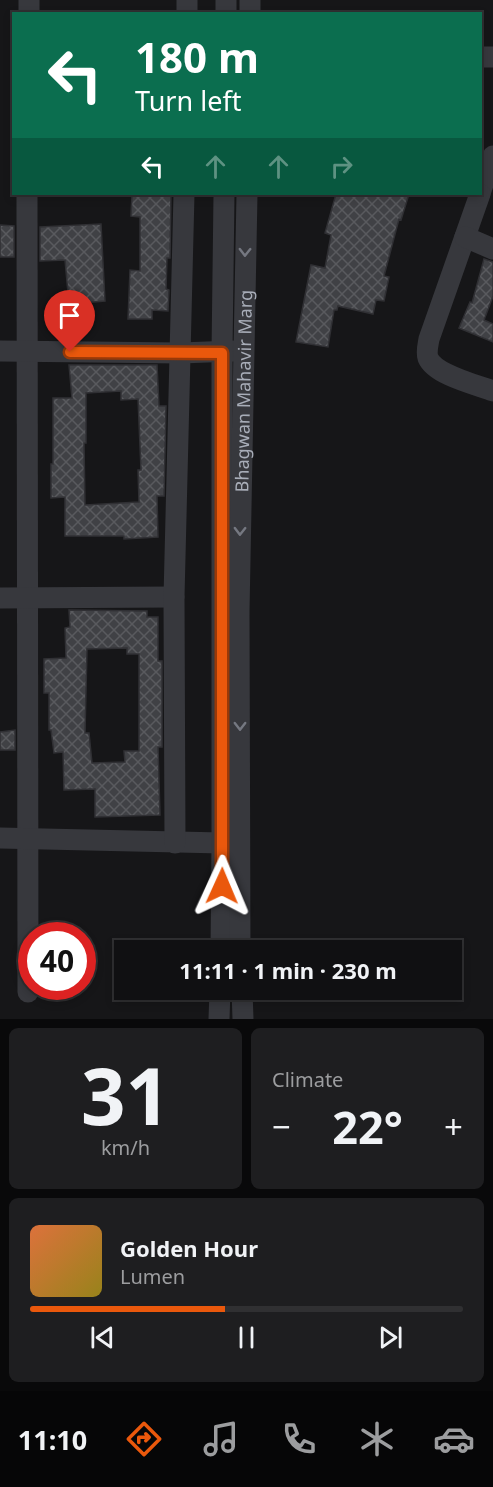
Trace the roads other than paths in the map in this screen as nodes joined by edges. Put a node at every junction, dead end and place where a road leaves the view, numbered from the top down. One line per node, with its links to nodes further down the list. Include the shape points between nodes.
1 (493, 156): 2 (street)
2 (482, 187)
3 (27, 195): 12 (street)
4 (184, 195): 13 (street)
5 (225, 195): 14 (street, Bhagwan Mahavir Marg)
6 (247, 195): 10 (street, Bhagwan Mahavir Marg, one-way to 10)
7 (479, 195): 8 (street)
8 (465, 237): 9 (street); 15 (street, via 429,339 428,358 442,372)
9 (493, 249)
10 (243, 350): 14 (street); 25 (street, Bhagwan Mahavir Marg, one-way to 25)
11 (0, 351): 12 (street)
12 (26, 351): 13 (street); 17 (street)
13 (181, 353): 14 (street); 18 (street)
14 (222, 353): 22 (street, Bhagwan Mahavir Marg)
15 (493, 391)
16 (0, 597): 17 (street)
17 (29, 597): 18 (street); 20 (street)
18 (174, 597): 21 (street)
19 (0, 838): 20 (street)
20 (29, 839): 21 (street); 23 (street)
21 (175, 843): 22 (street)
22 (222, 843): 24 (street, Bhagwan Mahavir Marg)
23 (28, 922)
24 (220, 940)
25 (240, 940)
26 (220, 1000): 28 (street)
27 (242, 1000): 29 (street)
28 (219, 1019)
29 (243, 1019)

